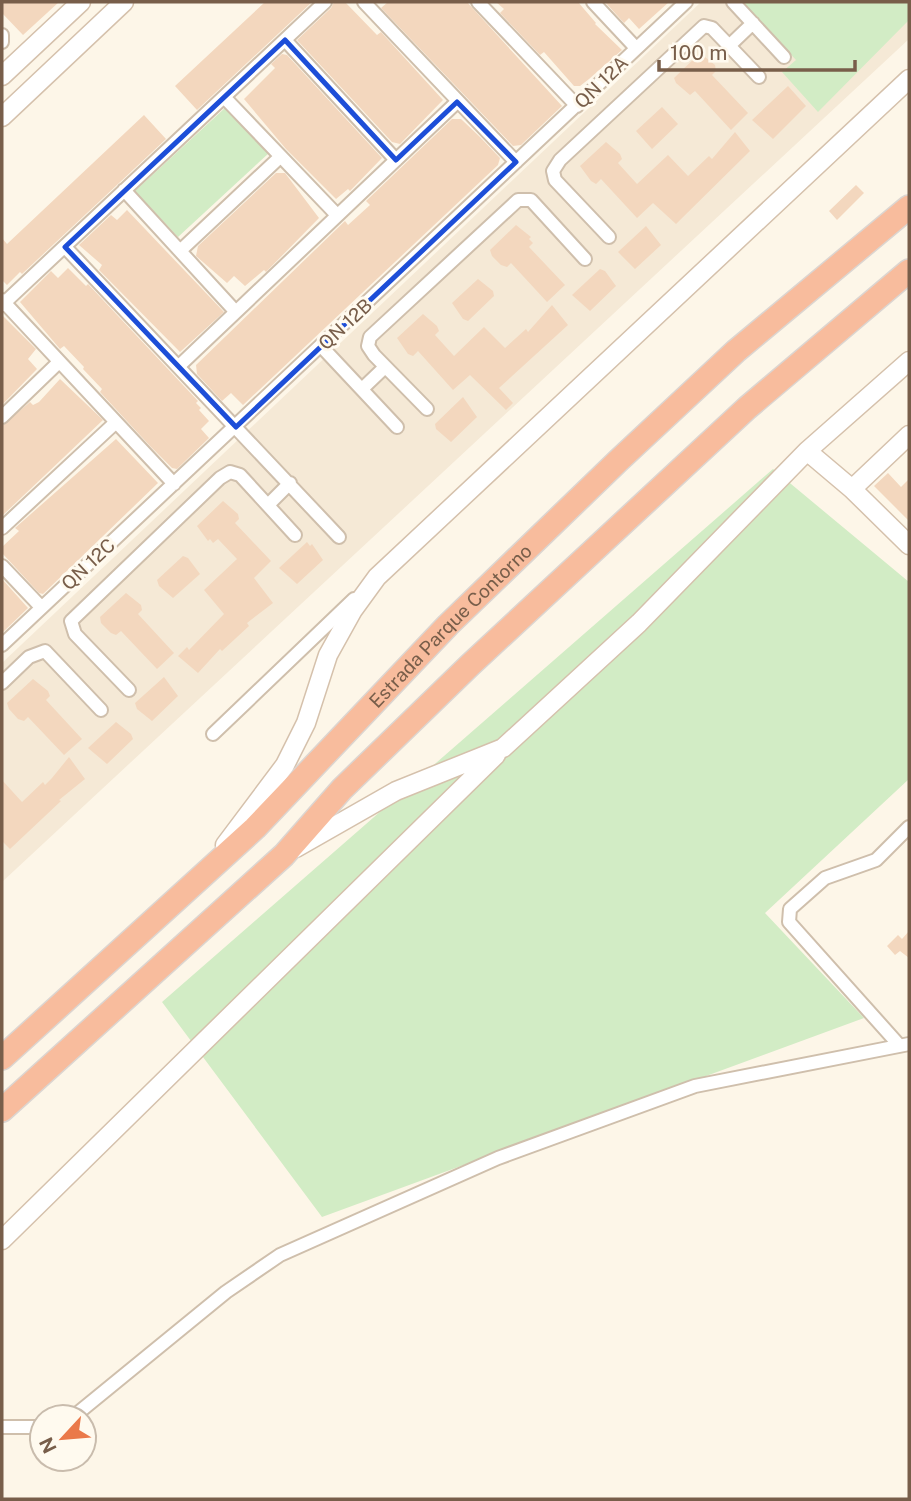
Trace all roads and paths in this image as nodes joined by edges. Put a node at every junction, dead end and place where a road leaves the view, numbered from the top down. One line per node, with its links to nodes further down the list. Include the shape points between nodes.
1 (124, 2): 10 (main road)
2 (324, 2): 13 (street)
3 (364, 2): 23 (street)
4 (478, 2): 24 (street)
5 (593, 2): 16 (street)
6 (686, 2): 16 (street, QN 12A)
7 (733, 2): 9 (street)
8 (78, 5): 10 (main road, via 78,25); 12 (main road)
9 (753, 23): 15 (street); 17 (street)
10 (94, 30): 18 (main road)
11 (2, 35): 14 (street)
12 (45, 36): 18 (main road, via 59,36); 19 (main road)
13 (285, 40): 22 (street); 27 (street)
14 (2, 42)
15 (730, 45): 20 (street); 32 (street, via 712,27 700,29 554,166 555,180)
16 (636, 48): 24 (street, QN 12A)
17 (784, 57)
18 (63, 60): 25 (main road)
19 (2, 76)
20 (759, 77)
21 (909, 79): 61 (main road)
22 (225, 97): 26 (street); 29 (street)
23 (457, 102): 27 (street); 28 (street)
24 (577, 106): 28 (street, QN 12A)
25 (2, 117)
26 (281, 157): 31 (street); 34 (street)
27 (396, 160): 31 (street)
28 (516, 162): 39 (street, QN 12B)
29 (124, 191): 33 (street); 34 (street)
30 (909, 207): 71 (highway, Estrada Parque Contorno, via 736,351 618,461 448,625 255,828)
31 (337, 214): 38 (street)
32 (609, 237)
33 (65, 247): 37 (street); 42 (street)
34 (181, 250): 38 (street)
35 (585, 259): 43 (street, via 531,200 518,200 370,337 369,350)
36 (909, 271): 70 (highway, Estrada Parque Contorno, via 747,408 470,665 342,789)
37 (3, 303): 41 (street)
38 (235, 311): 42 (street)
39 (321, 346): 44 (street); 48 (street, QN 12B)
40 (909, 360): 51 (main road)
41 (59, 362): 46 (street); 47 (street)
42 (179, 366): 48 (street)
43 (385, 368): 44 (street); 45 (street)
44 (362, 389): 49 (street)
45 (427, 409)
46 (2, 417)
47 (115, 423): 53 (street); 56 (street)
48 (236, 427): 52 (street); 53 (street, QN 12B)
49 (397, 427)
50 (909, 435): 54 (main road)
51 (807, 451): 54 (main road); 68 (main road, via 639,623)
52 (290, 483): 55 (street); 58 (street)
53 (174, 484): 62 (street, QN 12C)
54 (852, 489): 59 (main road)
55 (268, 505): 57 (street); 65 (street, via 240,475 226,474 75,614 71,621 75,634)
56 (2, 528)
57 (295, 535)
58 (339, 537)
59 (909, 545)
60 (2, 566): 62 (street)
61 (377, 577): 67 (street); 71 (main road, via 328,655 306,723 285,765)
62 (41, 607): 63 (street, QN 12C)
63 (2, 645)
64 (2, 683): 66 (street, via 29,657 45,651)
65 (129, 690)
66 (101, 710)
67 (213, 734)
68 (503, 748): 70 (main road, via 396,791); 77 (main road)
69 (909, 827): 73 (street, via 876,860 825,878 790,909 789,922)
70 (284, 855): 75 (highway, Estrada Parque Contorno)
71 (197, 880): 72 (highway, Estrada Parque Contorno)
72 (27, 1035): 74 (highway, Estrada Parque Contorno); 75 (highway, via 41,1026 58,1029 60,1045)
73 (904, 1044): 78 (street, via 695,1086 498,1158 280,1255 226,1292)
74 (2, 1058)
75 (51, 1063): 76 (highway, Estrada Parque Contorno)
76 (2, 1110)
77 (2, 1240)
78 (90, 1403)
79 (2, 1427): 80 (street)
80 (28, 1427)

